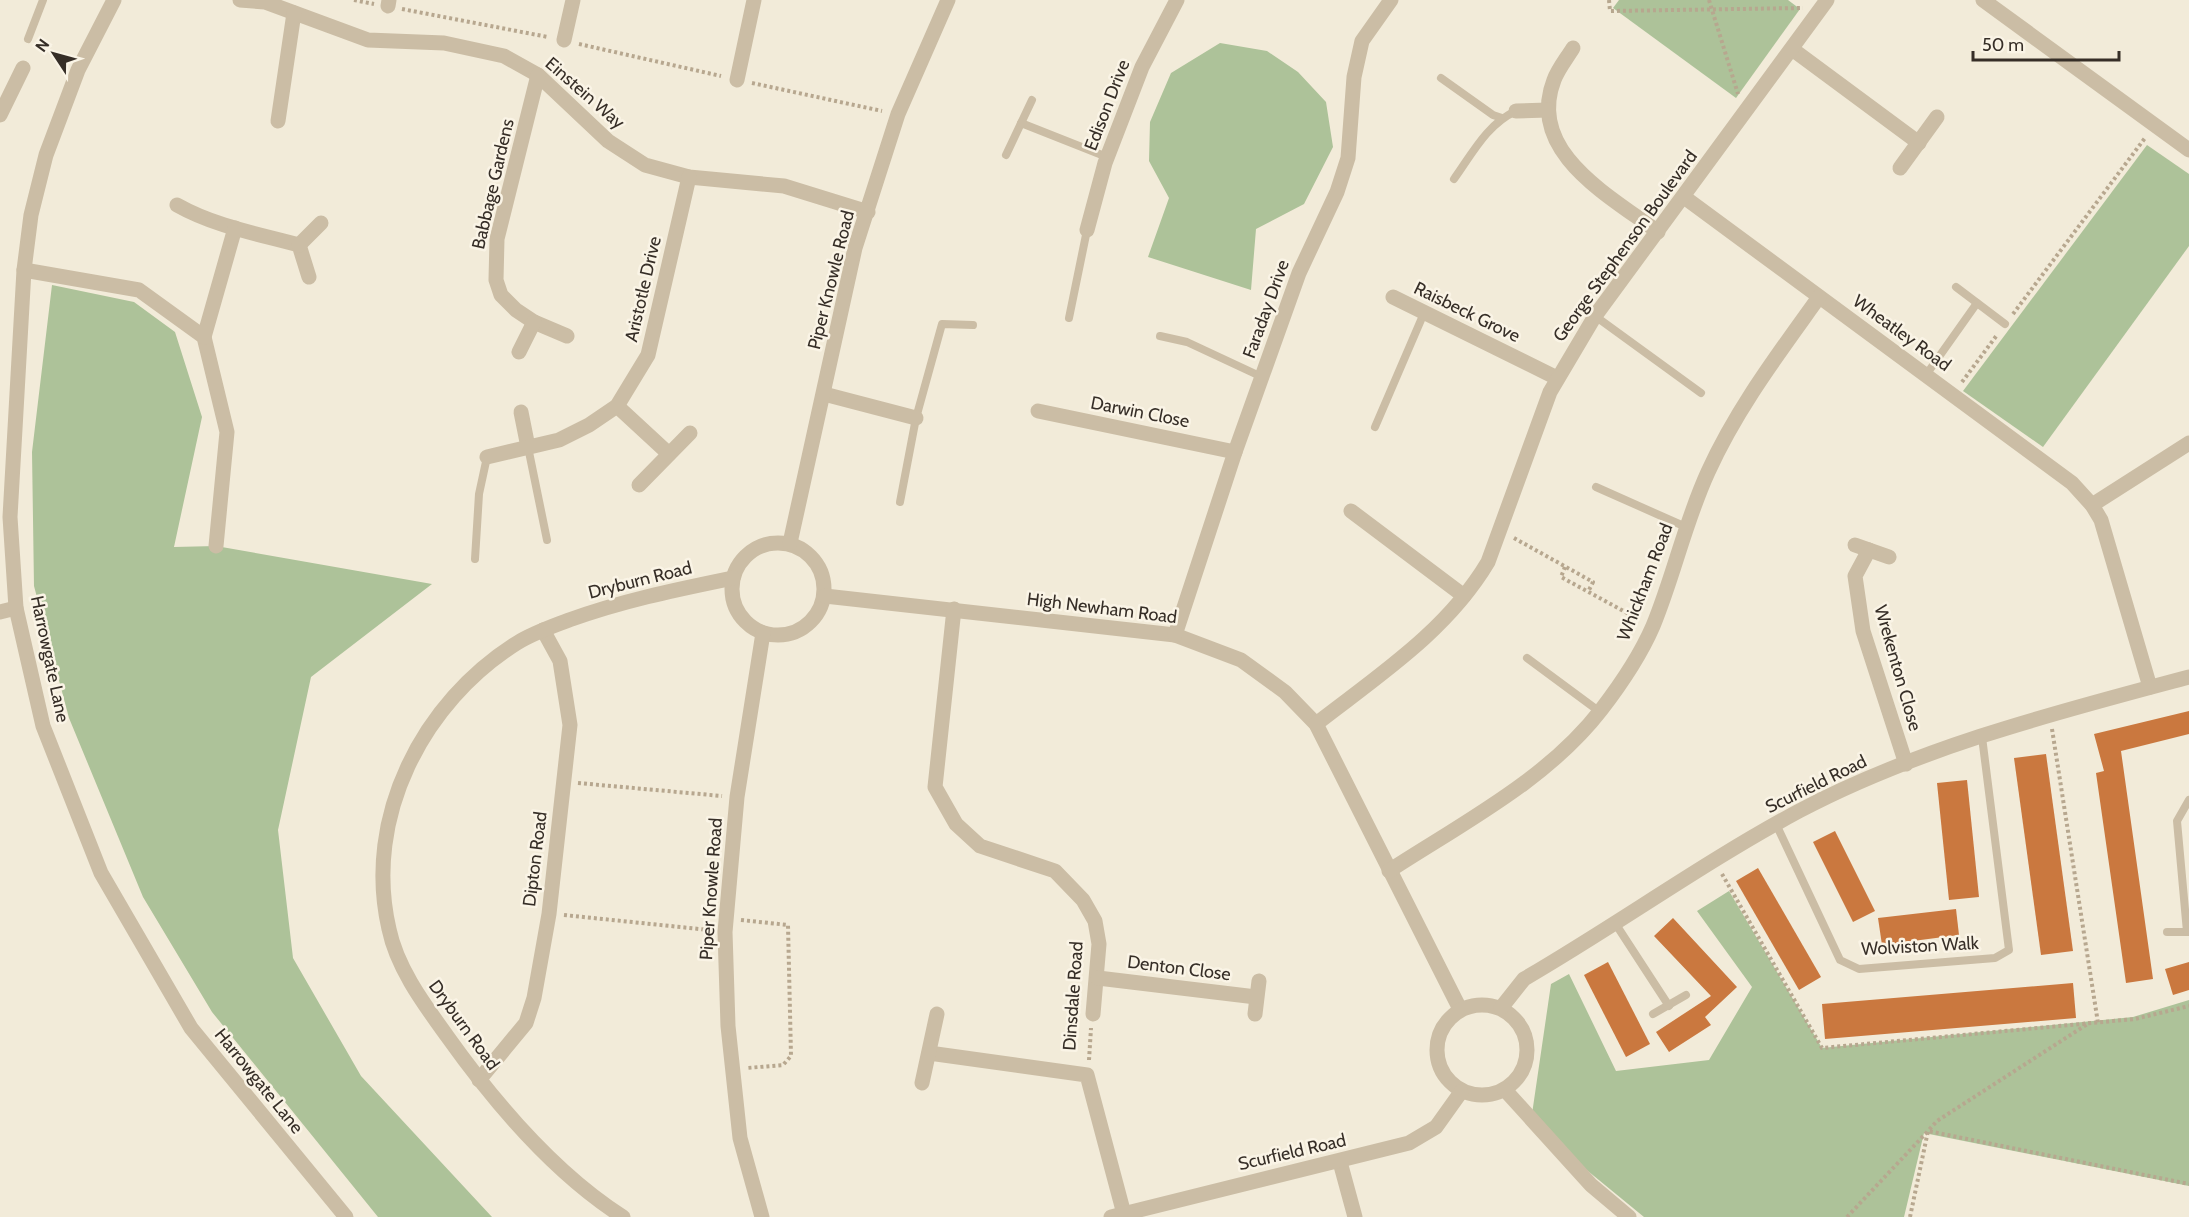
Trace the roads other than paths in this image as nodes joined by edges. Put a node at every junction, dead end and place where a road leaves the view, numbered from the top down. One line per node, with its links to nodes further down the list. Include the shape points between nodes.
1 (43, 0): 12 (lane)
2 (114, 0): 42 (street, Harrowgate Lane, via 78,70 46,155 31,214)
3 (240, 0): 11 (street, Einstein Way, via 265,2)
4 (573, 0): 13 (street)
5 (754, 0): 19 (street)
6 (948, 0): 36 (street, Piper Knowle Road, via 898,114)
7 (1177, 0): 30 (street, Edison Drive, via 1142,67)
8 (1391, 0): 59 (street, Faraday Drive, via 1362,41 1354,77 1348,158 1337,192 1299,273)
9 (1983, 0): 28 (street)
10 (1824, 4): 15 (street, George Stephenson Boulevard)
11 (294, 13): 17 (street, Einstein Way, via 368,40 444,43 504,56); 25 (street)
12 (28, 39)
13 (564, 40)
14 (1573, 48): 21 (street, via 1554,80)
15 (1792, 49): 27 (street); 34 (street, George Stephenson Boulevard)
16 (23, 68): 22 (street)
17 (538, 75): 32 (street, Einstein Way, via 608,141 645,165); 51 (street, Babbage Gardens, via 495,259 501,295)
18 (1441, 78): 23 (lane, via 1493,115)
19 (737, 80)
20 (1032, 100): 26 (lane)
21 (1548, 110): 23 (street); 40 (street, via 1558,146 1580,174)
22 (0, 113)
23 (1509, 114): 33 (lane)
24 (1937, 117): 27 (street)
25 (278, 121)
26 (1022, 123): 29 (lane); 30 (lane)
27 (1919, 143): 31 (street)
28 (2189, 150)
29 (1006, 155)
30 (1107, 157): 39 (street, Edison Drive)
31 (1900, 168)
32 (689, 177): 36 (street, Einstein Way, via 784,186); 63 (street, Aristotle Drive, via 648,354)
33 (1454, 179)
34 (1684, 197): 40 (street, George Stephenson Boulevard); 46 (street, Wheatley Road)
35 (177, 205): 38 (street, via 194,215)
36 (868, 212): 62 (street, Piper Knowle Road, via 855,248)
37 (321, 223): 41 (street)
38 (235, 228): 41 (street); 56 (street)
39 (1087, 230): 50 (lane)
40 (1658, 232): 49 (street, George Stephenson Boulevard)
41 (299, 245): 43 (street)
42 (24, 270): 56 (street, via 139,290); 88 (street, Harrowgate Lane, via 10,517)
43 (309, 277)
44 (1956, 287): 47 (lane)
45 (1393, 297): 48 (street, Raisbeck Grove)
46 (1820, 297): 58 (street, Wheatley Road); 79 (street, Whickham Road, via 1742,406)
47 (1977, 303): 52 (lane); 58 (lane)
48 (1424, 313): 60 (street, Raisbeck Grove); 67 (lane)
49 (1595, 316): 60 (street, George Stephenson Boulevard); 61 (lane)
50 (1069, 318)
51 (534, 322): 54 (street, Babbage Gardens); 57 (street)
52 (2005, 324)
53 (973, 325): 66 (lane, via 942,324)
54 (567, 336)
55 (1160, 336): 59 (lane, via 1186,342)
56 (204, 337): 82 (street, via 227,432)
57 (519, 352)
58 (1926, 375): 77 (street, Wheatley Road, via 2072,483)
59 (1262, 377): 71 (street, Faraday Drive)
60 (1557, 378): 87 (street, George Stephenson Boulevard, via 1488,562)
61 (1701, 393)
62 (824, 394): 66 (street); 81 (street, Piper Knowle Road)
63 (617, 406): 70 (street, Aristotle Drive, via 559,440); 72 (street)
64 (1038, 411): 71 (street, Darwin Close)
65 (521, 412): 70 (street)
66 (916, 418): 76 (lane)
67 (1375, 427)
68 (690, 433): 72 (street)
69 (2188, 446): 77 (street)
70 (528, 447): 73 (street, Aristotle Drive); 80 (lane)
71 (1235, 452): 93 (street, Faraday Drive)
72 (669, 454): 74 (street)
73 (487, 458): 84 (lane, via 479,494)
74 (639, 485)
75 (1596, 487): 79 (lane)
76 (900, 502)
77 (2092, 505): 96 (street, Wheatley Road, via 2101,520)
78 (1351, 511): 87 (street)
79 (1686, 526): 97 (street, Whickham Road, via 1653,626 1631,668)
80 (547, 540)
81 (790, 543): 85 (street, via 772,542 757,547 740,563); 86 (street, via 817,562 825,580)
82 (216, 546)
83 (1889, 557): 100 (street, Wrekenton Close, via 1862,548 1855,576 1863,631)
84 (475, 559)
85 (733, 578): 91 (street, Dryburn Road, via 620,601); 92 (street, via 732,594 738,613)
86 (825, 596): 89 (street, High Newham Road); 92 (street, via 816,617 804,628 789,634)
87 (1464, 596): 98 (street, George Stephenson Boulevard, via 1432,633)
88 (16, 608): 90 (street); 125 (street, Harrowgate Lane, via 43,726 101,873 191,1028)
89 (954, 609): 93 (street, High Newham Road); 107 (street, Dinsdale Road, via 935,787 956,824 980,846 1055,871 1070,884 1095,921)
90 (0, 612)
91 (543, 630): 119 (street, Dipton Road, via 560,661 570,725 549,914 526,1023); 119 (street, Dryburn Road, via 518,642 473,674 430,723 397,790 382,858 389,930 415,991)
92 (763, 633): 127 (street, Piper Knowle Road, via 737,798 725,925 732,1069 740,1138)
93 (1175, 635): 98 (street, High Newham Road, via 1241,660 1285,692)
94 (1527, 658): 97 (lane)
95 (2189, 677): 96 (street, Scurfield Road)
96 (2150, 687): 99 (street, Scurfield Road)
97 (1600, 712): 103 (street, Whickham Road, via 1521,786)
98 (1316, 724): 103 (street, High Newham Road)
99 (1982, 737): 100 (street, Scurfield Road); 102 (lane, Wolviston Walk, via 2009,950 1995,958 1859,969 1840,960)
100 (1906, 764): 102 (street, Scurfield Road)
101 (2189, 800): 106 (lane, via 2177,821)
102 (1776, 824): 104 (street, Scurfield Road)
103 (1389, 871): 113 (street, High Newham Road)
104 (1615, 923): 111 (lane); 112 (street, Scurfield Road, via 1524,979)
105 (2167, 932): 106 (lane)
106 (2188, 932)
107 (1098, 978): 110 (street, Denton Close); 115 (street, Dinsdale Road)
108 (1259, 981): 110 (street)
109 (1686, 995): 111 (lane)
110 (1256, 998): 116 (street)
111 (1669, 1006): 117 (lane)
112 (1501, 1008): 113 (street, via 1490,1004); 121 (street, via 1519,1022 1529,1051 1524,1066)
113 (1460, 1009): 122 (street, via 1445,1022 1436,1057 1444,1075)
114 (937, 1014): 118 (street)
115 (1093, 1014)
116 (1255, 1014)
117 (1653, 1014)
118 (929, 1053): 120 (street); 124 (street, Dinsdale Road, via 1087,1075)
119 (479, 1080): 126 (street, Dryburn Road, via 524,1132)
120 (922, 1083)
121 (1504, 1090): 122 (street, via 1474,1095); 129 (street, via 1591,1185)
122 (1461, 1092): 123 (street, Scurfield Road, via 1436,1127 1409,1143)
123 (1340, 1162): 124 (street, Scurfield Road); 128 (street)
124 (1118, 1216)
125 (346, 1217)
126 (623, 1217)
127 (762, 1217)
128 (1355, 1217)
129 (1629, 1217)

